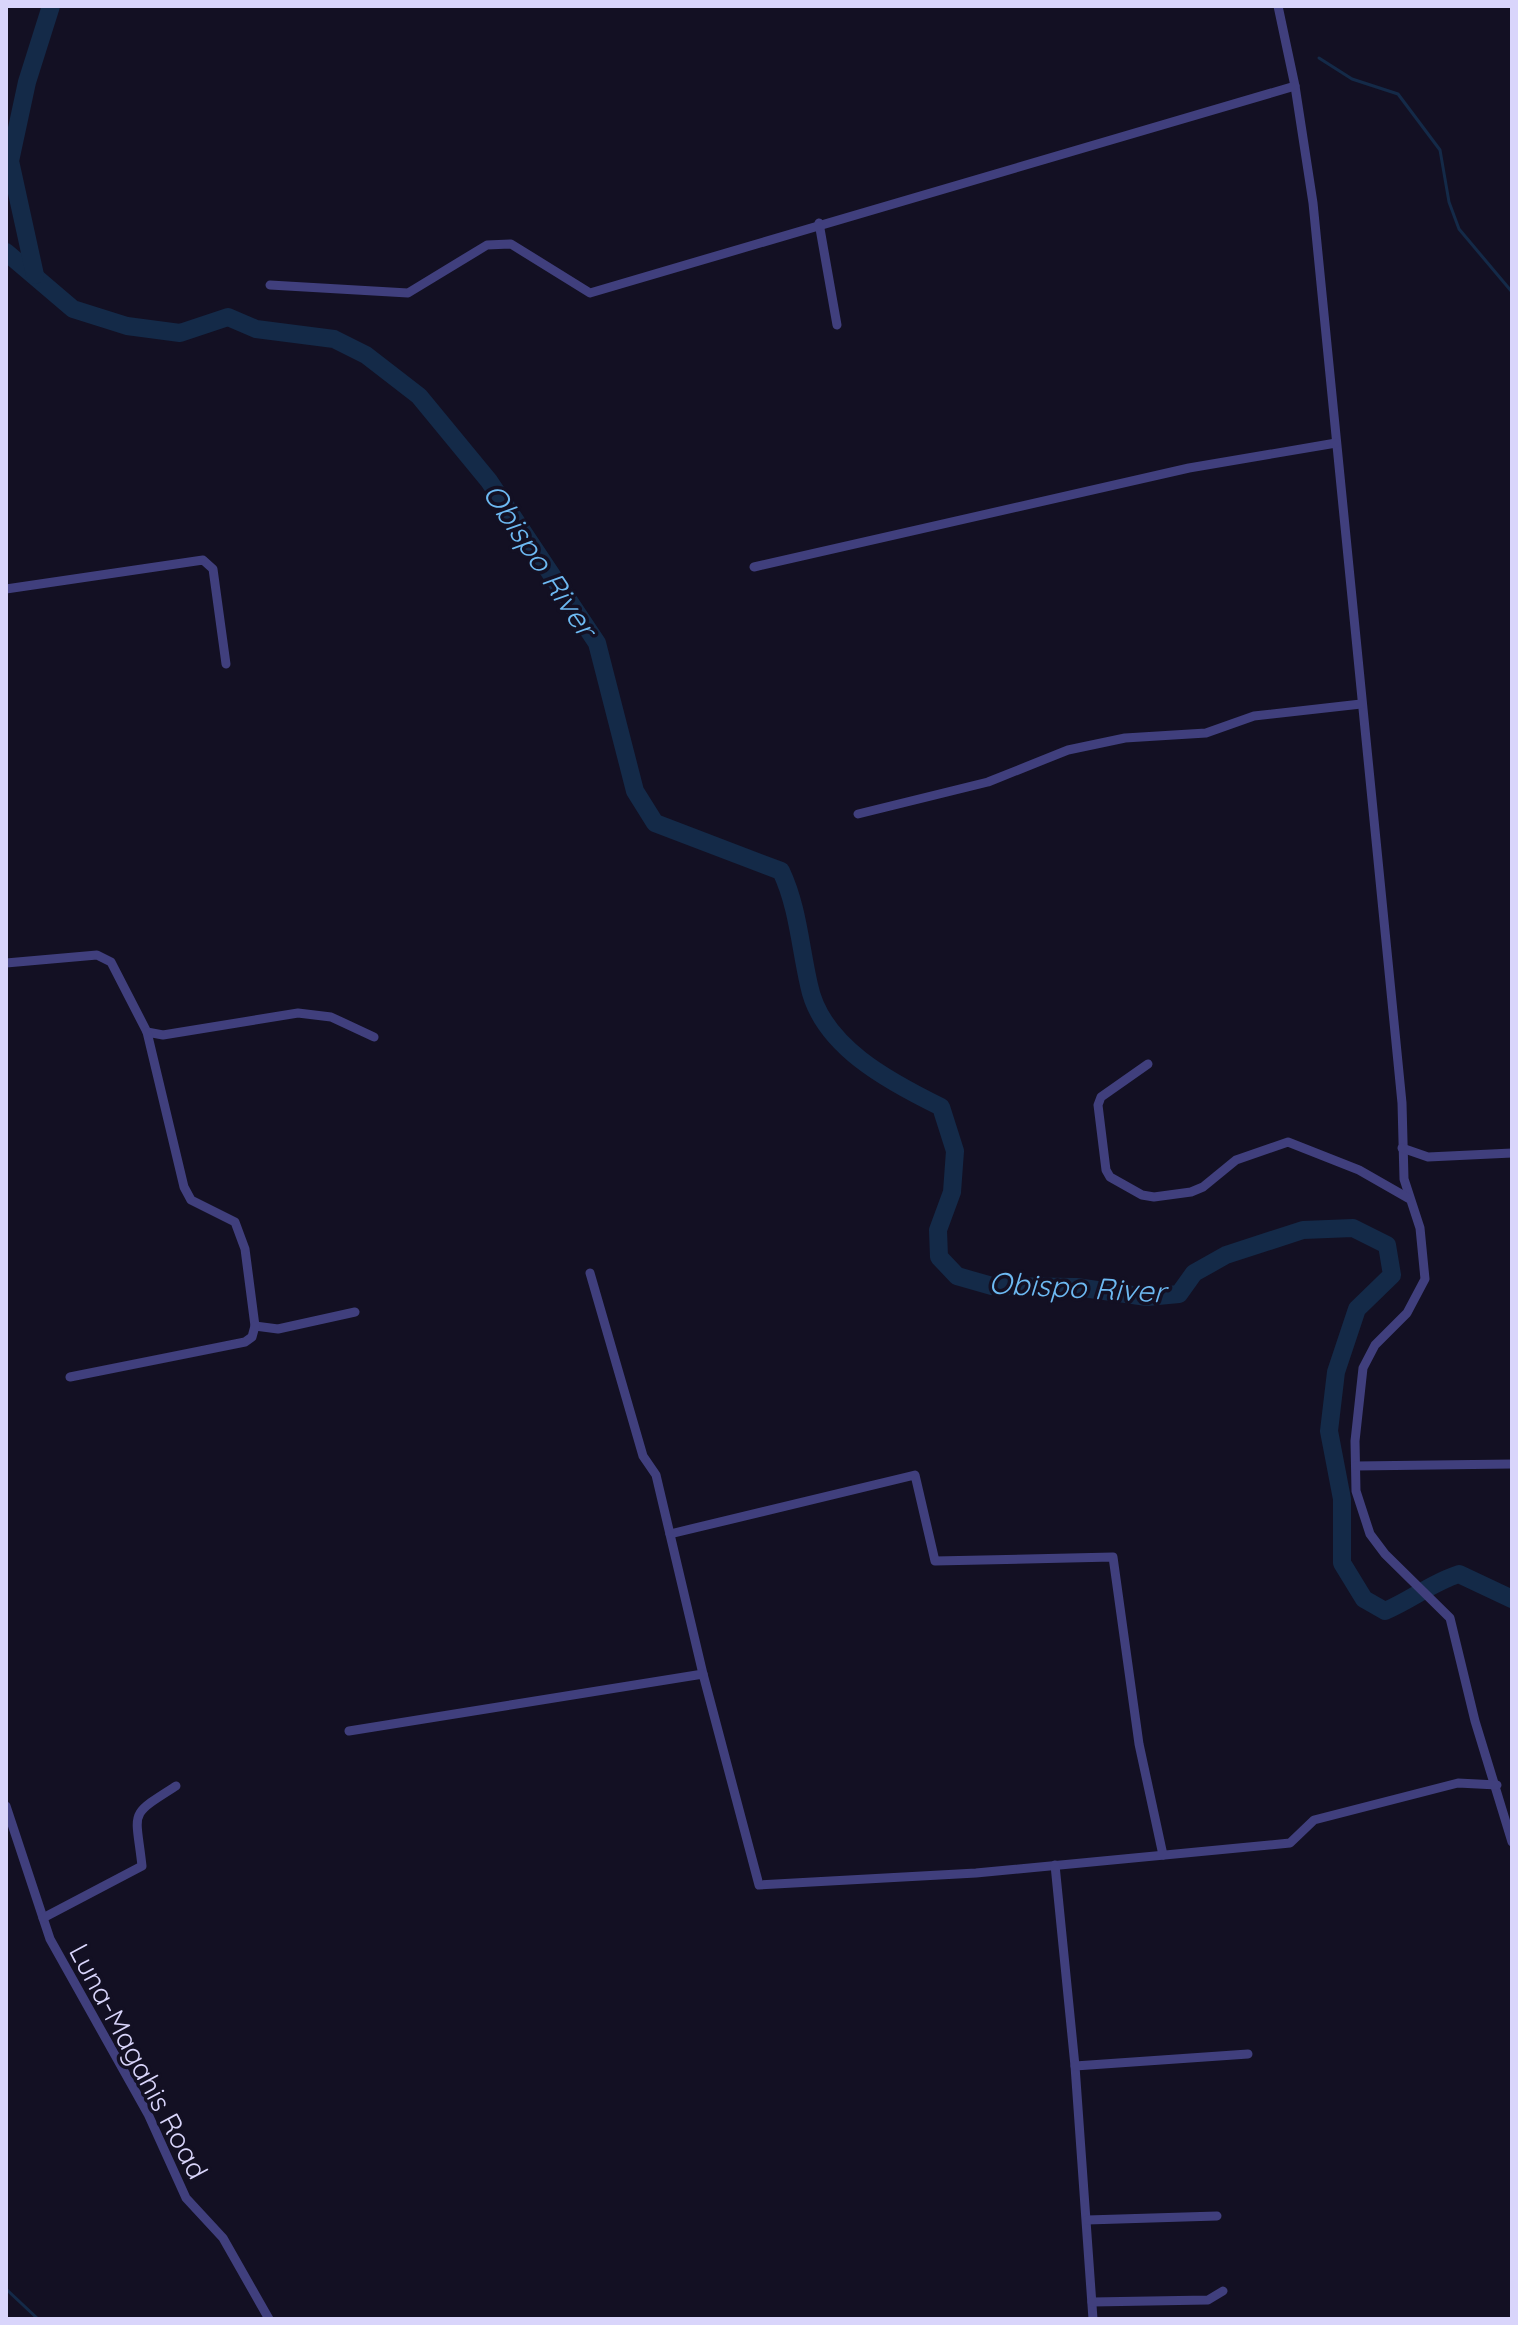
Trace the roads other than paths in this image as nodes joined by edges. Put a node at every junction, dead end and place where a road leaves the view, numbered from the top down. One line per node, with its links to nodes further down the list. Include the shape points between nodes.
1 (1278, 6): 2 (street)
2 (1295, 86): 3 (street); 6 (street, via 1313,203)
3 (819, 223): 4 (street, via 590,293 511,244 487,245 408,293); 5 (street)
4 (270, 285)
5 (837, 325)
6 (1336, 443): 7 (street, via 1189,468); 10 (street)
7 (754, 567)
8 (6, 589): 9 (street, via 203,560 213,569)
9 (226, 664)
10 (1361, 704): 11 (street, via 1254,716 1206,733 1125,738 1068,750 988,782); 16 (street, via 1402,1103)
11 (858, 814)
12 (6, 963): 13 (street, via 97,955 111,962)
13 (147, 1032): 14 (street, via 163,1035 298,1013 331,1017); 21 (street, via 184,1187 191,1200 235,1222 245,1249)
14 (374, 1037)
15 (1148, 1064): 18 (street, via 1101,1097 1098,1105 1106,1170 1142,1195 1191,1192 1236,1160 1288,1142 1359,1170)
16 (1402, 1148): 17 (street, via 1428,1157); 18 (street)
17 (1512, 1153)
18 (1408, 1198): 24 (street, via 1420,1228 1425,1279 1407,1313 1375,1345 1363,1368)
19 (590, 1273): 25 (street)
20 (355, 1312): 21 (street, via 278,1329)
21 (255, 1326): 22 (street, via 245,1342)
22 (70, 1377)
23 (1512, 1464): 24 (street)
24 (1356, 1466): 28 (street, via 1356,1491 1370,1534 1441,1605 1457,1637 1475,1721)
25 (670, 1534): 26 (street); 32 (street, via 915,1475 935,1561 1113,1557 1139,1744)
26 (703, 1674): 27 (street); 33 (street, via 759,1885)
27 (349, 1731)
28 (1497, 1785): 31 (street); 32 (street, via 1458,1783 1314,1820 1290,1843)
29 (176, 1786): 34 (street, via 136,1816 142,1866)
30 (6, 1806): 34 (street, Luna-Magahis Road)
31 (1512, 1842)
32 (1163, 1855): 33 (street)
33 (1055, 1865): 36 (street)
34 (43, 1918): 41 (street, Luna-Magahis Road, via 148,2114 186,2198 223,2238)
35 (1248, 2054): 36 (street)
36 (1075, 2066): 38 (street)
37 (1217, 2216): 38 (street)
38 (1087, 2220): 40 (street)
39 (1223, 2291): 40 (street, via 1208,2300)
40 (1092, 2302): 42 (street)
41 (269, 2319)
42 (1093, 2319)

